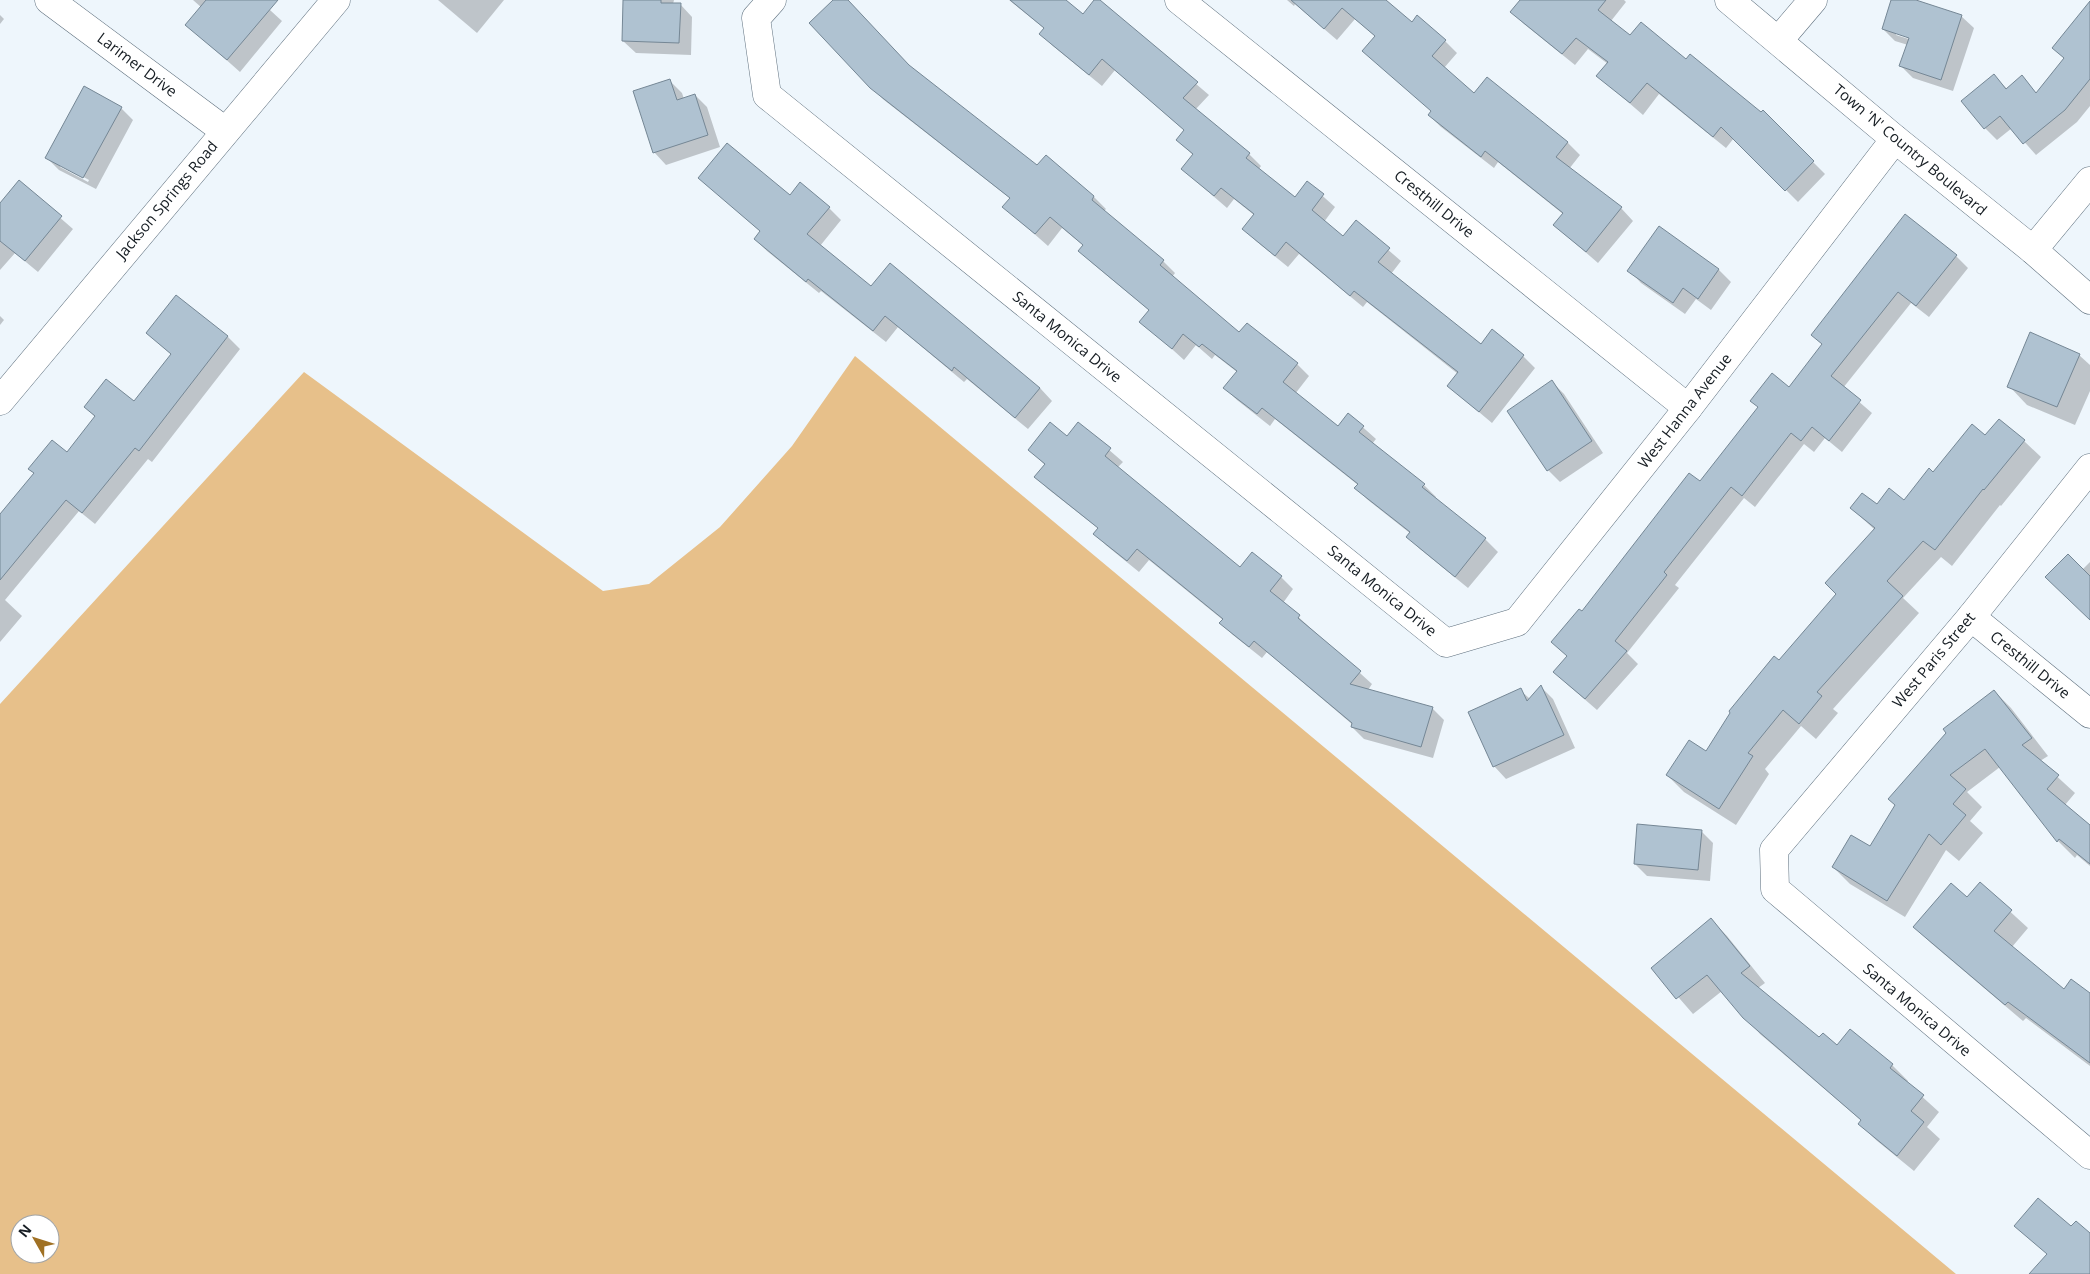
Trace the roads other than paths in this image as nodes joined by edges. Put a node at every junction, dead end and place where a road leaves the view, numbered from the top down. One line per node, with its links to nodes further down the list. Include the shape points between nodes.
1 (49, 0): 8 (street, Larimer Drive)
2 (336, 0): 8 (street, Jackson Springs Road)
3 (772, 0): 17 (street, Santa Monica Drive, via 756,18 767,95)
4 (1180, 0): 14 (street, Cresthill Drive)
5 (1729, 0): 7 (street, Town 'N' Country Boulevard)
6 (1813, 0): 7 (street)
7 (1779, 40): 9 (street, Town 'N' Country Boulevard)
8 (225, 131): 13 (street, Jackson Springs Road)
9 (1895, 139): 11 (street, Town 'N' Country Boulevard); 14 (street, West Hanna Avenue)
10 (2090, 181): 11 (street)
11 (2033, 250): 12 (street, Town 'N' Country Boulevard)
12 (2090, 300)
13 (0, 401)
14 (1688, 408): 17 (street, West Hanna Avenue, via 1518,622)
15 (2090, 468): 16 (street, West Paris Street)
16 (1971, 617): 18 (street, Cresthill Drive); 19 (street, West Paris Street)
17 (1446, 643)
18 (2090, 714)
19 (1774, 850): 20 (street, Santa Monica Drive, via 1775,889)
20 (2090, 1155)

